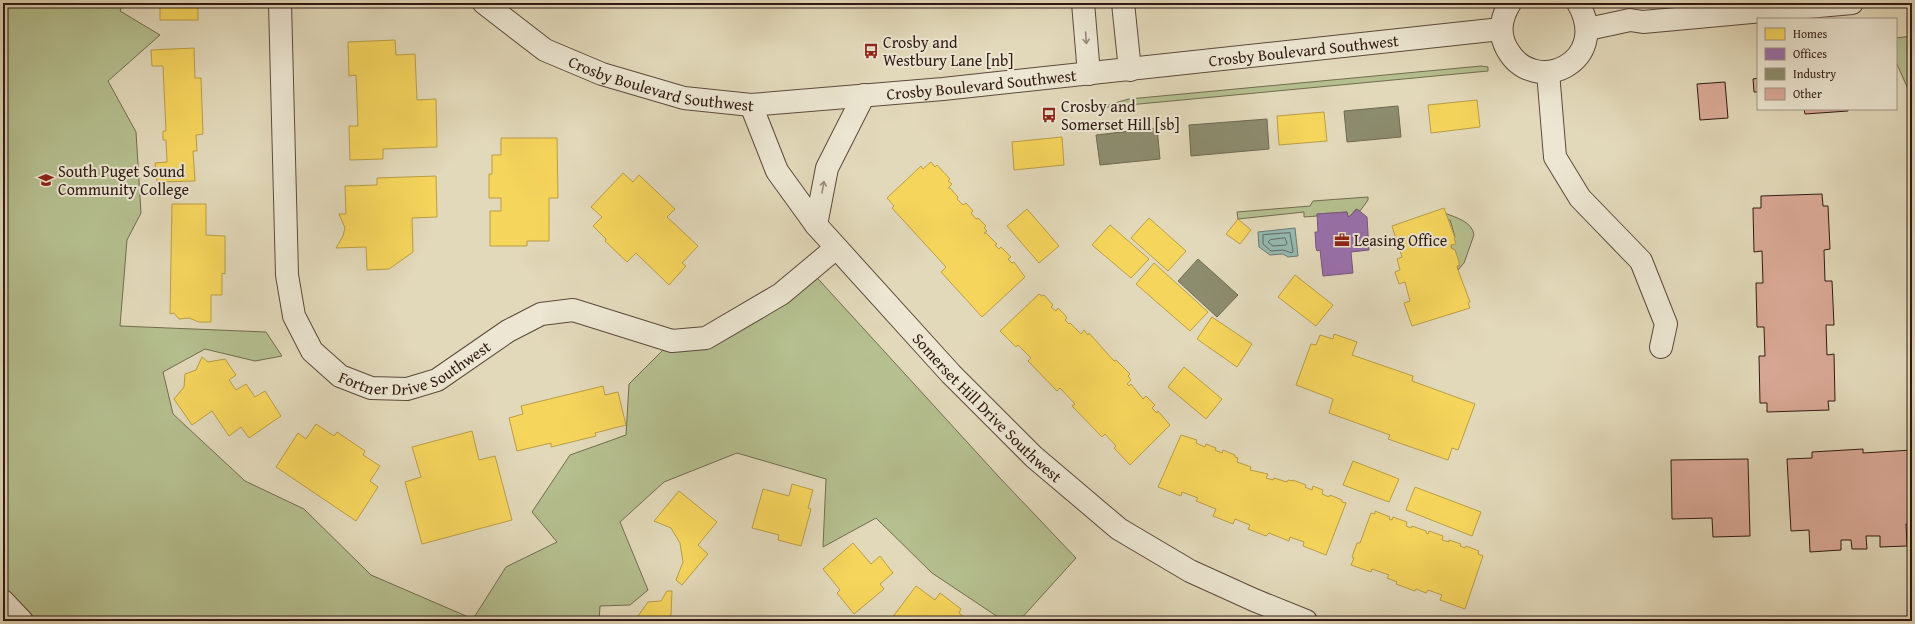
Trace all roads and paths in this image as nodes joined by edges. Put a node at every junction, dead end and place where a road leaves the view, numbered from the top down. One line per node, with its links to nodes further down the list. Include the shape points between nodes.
1 (280, 3): 16 (street, Fortner Drive Southwest, via 287,275 294,316 312,351 340,376 371,388 407,389 437,380 508,331 541,314 573,310 672,341 706,338 781,294)
2 (484, 3): 14 (street, Crosby Boulevard Southwest, via 546,50 602,74 684,98)
3 (1083, 3): 12 (street, one-way to 12)
4 (1124, 3): 10 (street)
5 (1510, 3): 9 (street, via 1504,14)
6 (1578, 3): 8 (street, via 1585,14)
7 (1852, 3): 8 (street, via 1643,22 1630,20)
8 (1588, 28): 11 (street, via 1586,41 1580,53 1560,69)
9 (1501, 29): 10 (street, Crosby Boulevard Southwest); 11 (street, via 1504,44 1511,57 1534,71)
10 (1130, 70): 12 (street, Crosby Boulevard Southwest)
11 (1548, 72): 17 (street, via 1555,157 1580,198 1641,261 1666,324)
12 (1089, 74): 13 (street, Crosby Boulevard Southwest)
13 (864, 95): 14 (street, Crosby Boulevard Southwest); 15 (street, one-way to 13, via 826,168)
14 (751, 104): 15 (street, Somerset Hill Drive Southwest, via 777,170)
15 (816, 225): 16 (street, Somerset Hill Drive Southwest)
16 (836, 248): 20 (street, Somerset Hill Drive Southwest, via 951,374 1034,457 1119,529 1190,571)
17 (1661, 347)
18 (3, 601): 19 (street)
19 (22, 621)
20 (1306, 621)

